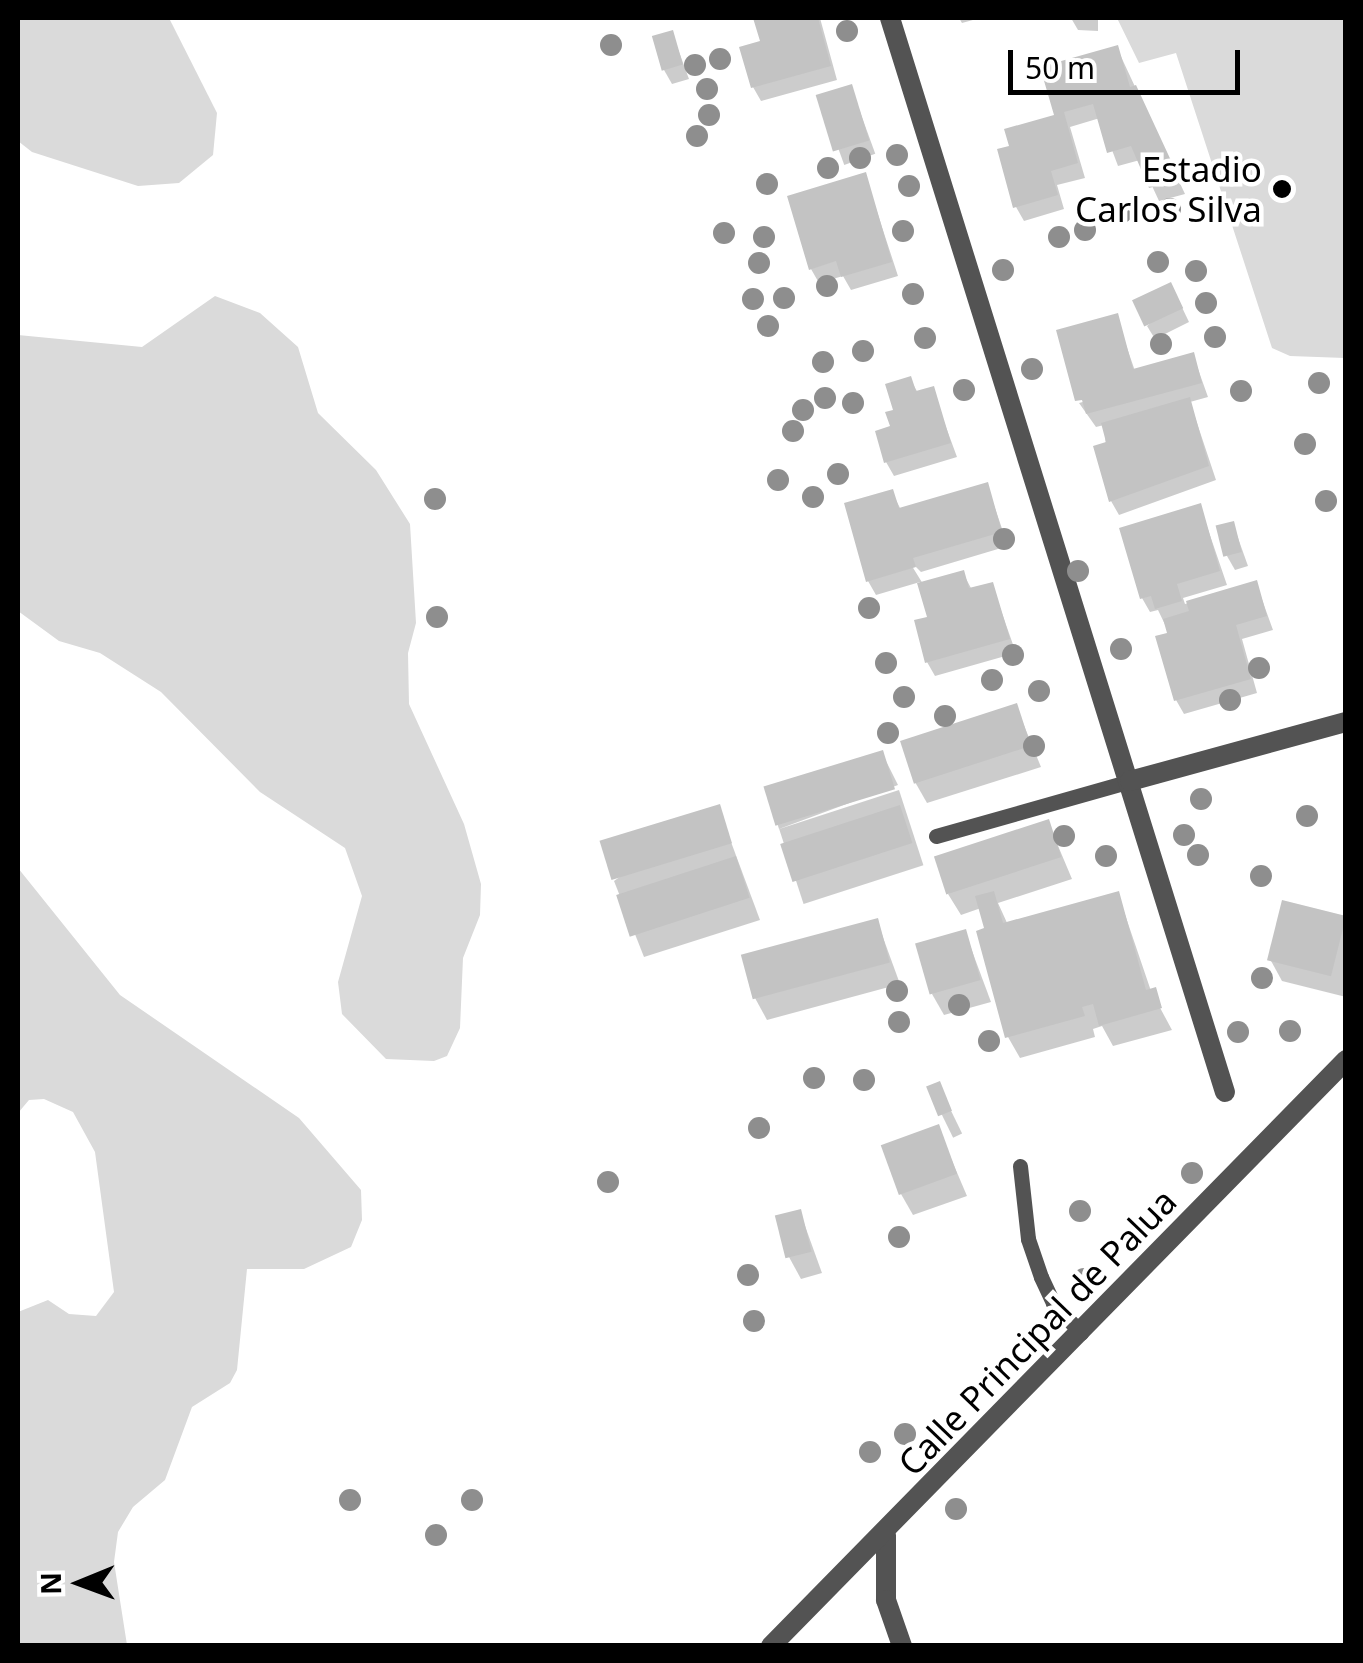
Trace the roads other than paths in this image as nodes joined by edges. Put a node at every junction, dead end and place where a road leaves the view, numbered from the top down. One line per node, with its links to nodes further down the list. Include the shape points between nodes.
1 (890, 18): 3 (street)
2 (1346, 722): 3 (street)
3 (1130, 781): 4 (lane); 6 (street)
4 (936, 836)
5 (1346, 1060): 8 (street, Calle Principal de Palua)
6 (1225, 1092)
7 (1020, 1166): 8 (lane, via 1028,1239 1041,1277 1052,1303)
8 (1082, 1333): 9 (street, Calle Principal de Palua)
9 (886, 1536): 10 (street, Calle Principal de Palua); 11 (street, via 886,1600)
10 (781, 1642)
11 (902, 1646)

